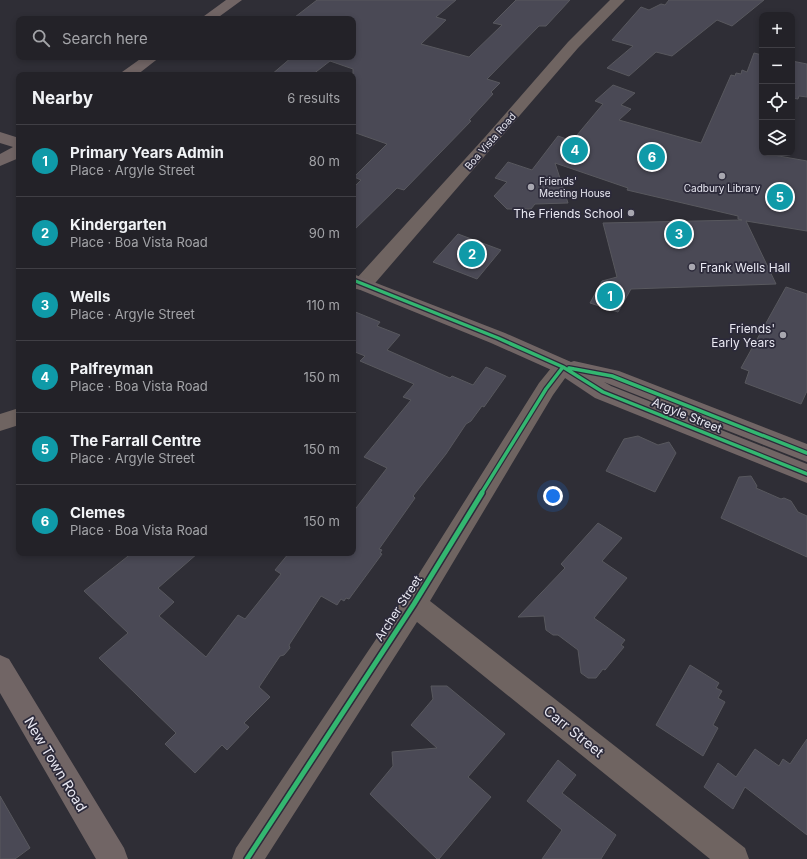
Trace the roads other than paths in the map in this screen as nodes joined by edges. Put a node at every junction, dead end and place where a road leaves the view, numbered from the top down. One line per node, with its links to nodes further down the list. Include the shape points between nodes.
1 (235, 0): 3 (main road)
2 (618, 0): 8 (street, Boa Vista Road, via 573,45 492,140)
3 (211, 16)
4 (149, 60): 5 (main road)
5 (132, 72)
6 (0, 137): 7 (main road)
7 (12, 153)
8 (358, 282): 9 (main road, Argyle Street)
9 (563, 366): 12 (main road, Argyle Street, via 612,376); 13 (main road, Argyle Street, via 603,392); 14 (street, Archer Street, via 546,389)
10 (16, 417): 11 (street)
11 (0, 423)
12 (807, 453)
13 (807, 474)
14 (414, 604): 17 (street, Archer Street); 18 (street, Carr Street)
15 (0, 668): 16 (main road, New Town Road)
16 (113, 859)
17 (247, 859)
18 (734, 859)

